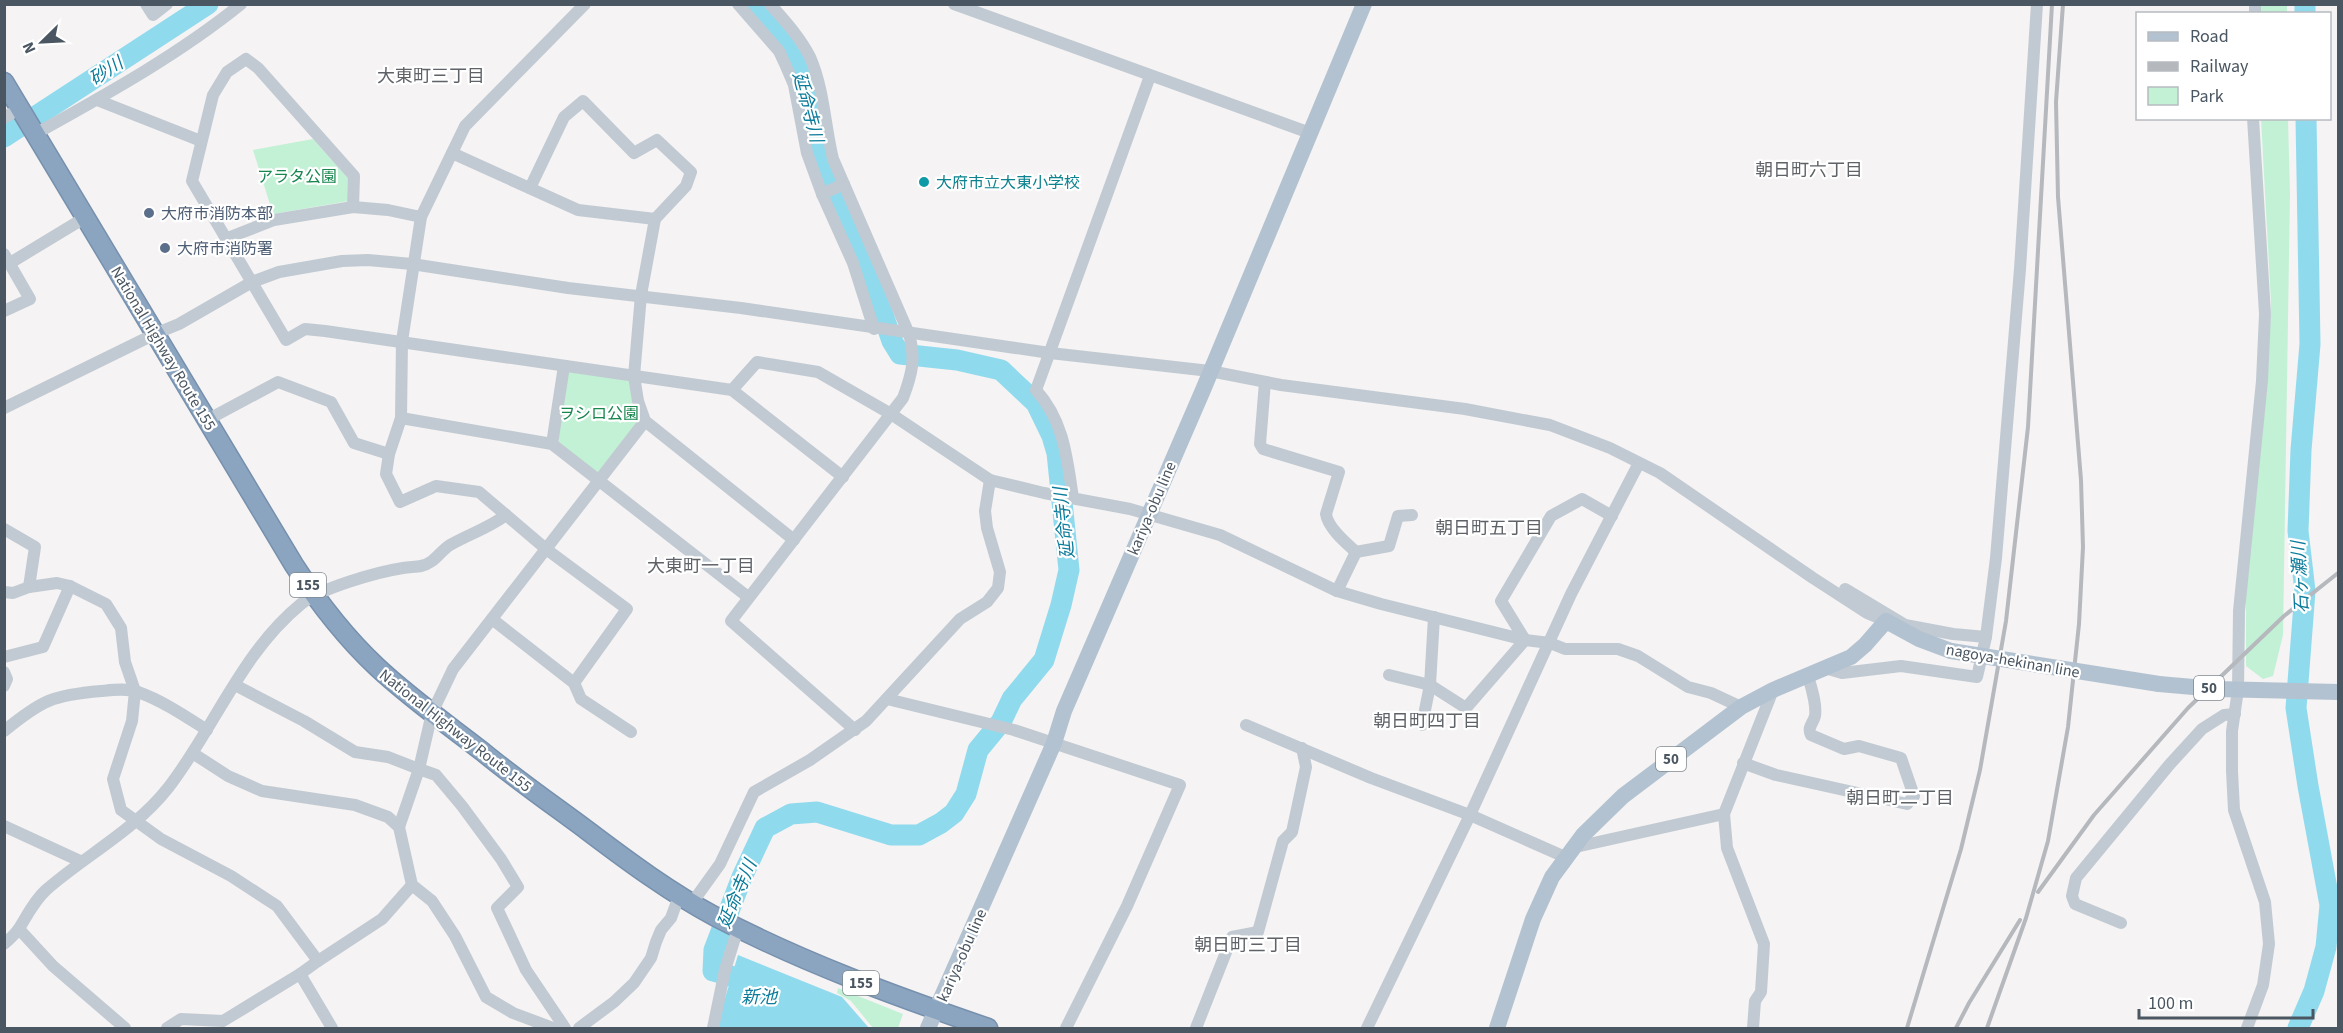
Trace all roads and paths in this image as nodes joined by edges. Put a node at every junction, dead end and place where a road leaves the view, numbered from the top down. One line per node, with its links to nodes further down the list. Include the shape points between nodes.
1 (146, 4): 2 (street, via 153,15)
2 (167, 4)
3 (241, 4): 13 (street, via 216,25)
4 (585, 4): 19 (street, via 465,126)
5 (756, 4): 10 (street)
6 (770, 4): 20 (street, via 810,57 833,159)
7 (954, 4): 11 (street)
8 (1364, 4): 17 (main road, kariya-obu line)
9 (2037, 4): 73 (street, via 2020,269)
10 (743, 10): 22 (street, via 779,51 785,64 794,85 807,153)
11 (1150, 76): 17 (street); 37 (street)
12 (4, 82): 14 (highway, National Highway Route 155 / 155)
13 (97, 100): 16 (street); 18 (street)
14 (15, 112): 16 (highway, National Highway Route 155 / 155)
15 (2253, 120): 86 (street, via 2265,314 2239,611)
16 (35, 133): 24 (highway, National Highway Route 155 / 155)
17 (1310, 133): 39 (main road, kariya-obu line)
18 (201, 141): 23 (street, via 213,95 227,72 246,58 354,176); 27 (street, via 192,181)
19 (452, 153): 21 (street); 25 (street)
20 (843, 184): 22 (street); 35 (street)
21 (530, 188): 26 (street, via 578,210); 26 (street, via 564,117 583,101 634,153 657,140 691,172 686,186)
22 (822, 193): 33 (street, via 853,263)
23 (353, 207): 25 (street); 27 (street, via 274,220)
24 (86, 217): 28 (street); 34 (highway, National Highway Route 155 / 155)
25 (421, 217): 29 (street)
26 (655, 219): 31 (street)
27 (225, 239): 30 (street)
28 (7, 258): 32 (street, via 30,299)
29 (412, 264): 30 (street, via 342,261 279,272); 31 (street); 36 (street)
30 (252, 282): 34 (street); 36 (street, via 286,340 305,329)
31 (641, 295): 33 (street); 40 (street)
32 (4, 311)
33 (874, 329): 35 (street)
34 (157, 333): 43 (street); 46 (highway, National Highway Route 155 / 155)
35 (908, 334): 37 (street); 44 (street, via 913,349 912,374 903,398)
36 (402, 341): 38 (street); 45 (street)
37 (1050, 353): 39 (street); 54 (street, via 1036,390 1055,416 1066,454)
38 (564, 366): 40 (street); 48 (street)
39 (1210, 371): 41 (street); 55 (main road, kariya-obu line)
40 (634, 376): 42 (street); 47 (street)
41 (1265, 382): 50 (street, via 1465,409 1550,425); 62 (street, via 1260,444 1263,449 1339,472 1327,518)
42 (732, 390): 44 (street, via 757,362 818,372); 51 (street)
43 (4, 408)
44 (891, 414): 51 (street); 52 (street)
45 (401, 418): 48 (street); 49 (street)
46 (207, 420): 49 (street, via 278,382 332,402 354,443); 68 (highway, National Highway Route 155 / 155)
47 (645, 421): 53 (street); 60 (street)
48 (552, 444): 53 (street)
49 (389, 454): 56 (street, via 386,474 400,502 436,486 479,492)
50 (1639, 463): 58 (street); 63 (street, via 1660,473)
51 (843, 477): 60 (street)
52 (990, 480): 54 (street); 89 (street, via 985,511 1000,572 998,588 987,602 960,619)
53 (598, 482): 61 (street); 69 (street)
54 (1072, 498): 55 (street)
55 (1149, 514): 66 (street, via 1220,535); 99 (main road, kariya-obu line, via 1064,711)
56 (506, 515): 61 (street); 68 (street, via 448,547 435,561)
57 (1412, 515): 62 (street, via 1398,516 1389,546)
58 (1612, 516): 74 (street, via 1582,499 1551,516 1502,601); 75 (street)
59 (4, 529): 65 (street, via 35,547)
60 (794, 540): 69 (street)
61 (546, 549): 71 (street); 81 (street, via 627,609)
62 (1356, 552): 66 (street)
63 (1813, 578): 72 (street); 73 (street, via 1838,585 1905,625)
64 (70, 586): 65 (street, via 57,583); 76 (street, via 43,647); 87 (street, via 106,604 121,628 125,662)
65 (29, 587): 67 (street)
66 (1337, 591): 70 (street)
67 (4, 592)
68 (314, 595): 83 (street, via 273,633); 91 (highway, National Highway Route 155 / 155, via 375,666)
69 (748, 597): 96 (street, via 731,621)
70 (1434, 617): 74 (street); 82 (street)
71 (492, 619): 81 (street); 91 (street, via 453,669)
72 (1886, 621): 77 (main road, 50, via 1851,657); 86 (main road, nagoya-hekinan line / 50, bridge, via 1951,651 2159,684)
73 (1986, 637): 77 (street, via 1977,677 1901,666 1842,674)
74 (1525, 640): 75 (street); 82 (street, via 1466,708)
75 (1550, 643): 90 (street, via 1565,649 1618,650 1638,656 1688,687); 105 (street)
76 (4, 657)
77 (1825, 669): 80 (main road, 50)
78 (4, 672): 84 (street)
79 (1389, 675): 82 (street)
80 (1808, 676): 85 (main road, 50); 102 (street, via 1815,715 1811,735 1844,749 1859,746 1901,758 1912,800 1907,804 1796,780)
81 (574, 683): 98 (street, via 581,699)
82 (1430, 685): 94 (street)
83 (235, 686): 95 (street); 103 (street, via 355,752)
84 (4, 687)
85 (1773, 690): 90 (main road, 50); 102 (street)
86 (2238, 690): 88 (main road, nagoya-hekinan line / 50); 92 (street)
87 (135, 691): 95 (street, via 169,706); 97 (street, via 66,694 43,702); 106 (street, via 132,721 113,779 121,810)
88 (2338, 692)
89 (887, 699): 96 (street); 99 (street, via 982,720)
90 (1741, 707): 109 (main road, 50, via 1623,796)
91 (432, 713): 103 (street); 112 (highway, National Highway Route 155 / 155, via 628,861)
92 (2235, 714): 113 (street, via 2224,715 2202,729 2076,878 2072,896 2075,904); 134 (street, via 2234,810 2265,903 2270,944 2263,985)
93 (1246, 725): 100 (street)
94 (1422, 725)
95 (207, 730): 101 (street)
96 (855, 730): 112 (street, via 754,792 720,864)
97 (4, 731)
98 (631, 732)
99 (1054, 743): 119 (main road, kariya-obu line); 129 (street, via 1180,785 1127,906)
100 (1302, 748): 105 (street); 130 (street, via 1306,767 1292,832 1283,841 1258,932 1232,937)
101 (194, 754): 106 (street); 108 (street, via 228,776 262,791 356,804 388,817)
102 (1743, 763): 104 (street)
103 (419, 769): 108 (street); 124 (street, via 436,775 518,887 497,908 526,970)
104 (1724, 814): 109 (street); 133 (street, via 1727,848 1764,944 1761,992 1755,1001)
105 (1470, 815): 109 (street); 131 (street)
106 (136, 822): 110 (street); 117 (street, via 277,906)
107 (4, 826): 110 (street)
108 (399, 827): 111 (street)
109 (1568, 853): 132 (main road, 50, via 1533,919)
110 (80, 861): 115 (street, via 38,898)
111 (412, 885): 117 (street, via 382,919); 123 (street, via 432,901 486,997)
112 (686, 899): 114 (highway, National Highway Route 155 / 155); 125 (street, via 661,930 651,958 634,983)
113 (2121, 923)
114 (737, 927): 119 (highway, National Highway Route 155 / 155, via 836,974); 126 (street)
115 (19, 929): 116 (street); 120 (street, via 53,966)
116 (4, 944)
117 (318, 961): 118 (street)
118 (300, 974): 121 (street, via 223,1021 181,1019); 122 (street)
119 (937, 1011): 127 (main road); 128 (highway, National Highway Route 155 / 155)
120 (125, 1029)
121 (167, 1029)
122 (332, 1029)
123 (553, 1029)
124 (565, 1029)
125 (579, 1029)
126 (713, 1029)
127 (928, 1029)
128 (988, 1029)
129 (1066, 1029)
130 (1196, 1029)
131 (1367, 1029)
132 (1497, 1029)
133 (1753, 1029)
134 (2247, 1029)

